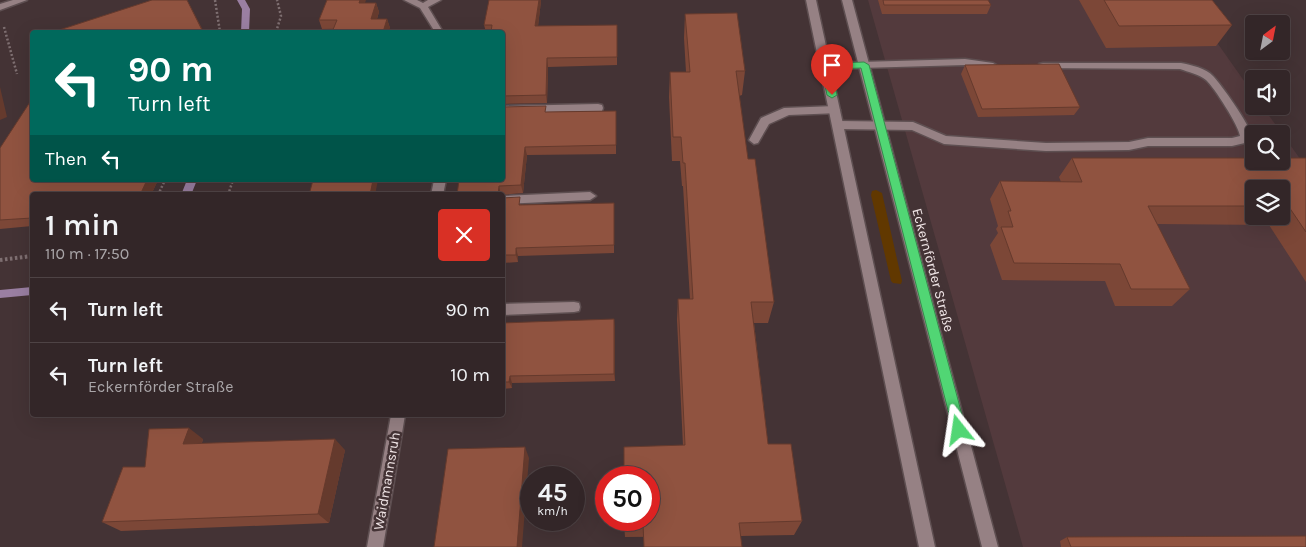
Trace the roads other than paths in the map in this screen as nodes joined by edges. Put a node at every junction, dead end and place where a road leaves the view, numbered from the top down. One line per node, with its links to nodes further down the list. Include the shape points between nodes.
1 (22, 0): 7 (main road)
2 (409, 0): 6 (main road)
3 (436, 0): 6 (main road)
4 (811, 0): 10 (main road)
5 (847, 0): 9 (main road, Eckernförder Straße)
6 (423, 6): 8 (main road)
7 (0, 7)
8 (438, 30)
9 (864, 65): 10 (main road); 11 (main road, via 965,62); 17 (main road, Eckernförder Straße)
10 (826, 66): 15 (main road)
11 (1001, 66)
12 (1031, 66): 17 (main road, via 1181,66 1194,70 1209,77 1243,126 1245,139 1240,142 1046,147 966,143 944,140 914,126)
13 (598, 108): 14 (main road)
14 (505, 110)
15 (835, 110): 16 (main road); 18 (main road, via 788,111 765,120)
16 (839, 125): 17 (main road); 25 (main road)
17 (881, 126): 26 (main road, Eckernförder Straße)
18 (754, 140)
19 (590, 196): 20 (main road)
20 (505, 200)
21 (574, 307): 22 (main road)
22 (505, 310)
23 (398, 417): 24 (main road, Waidmannsruh)
24 (375, 547)
25 (927, 547)
26 (990, 547)

